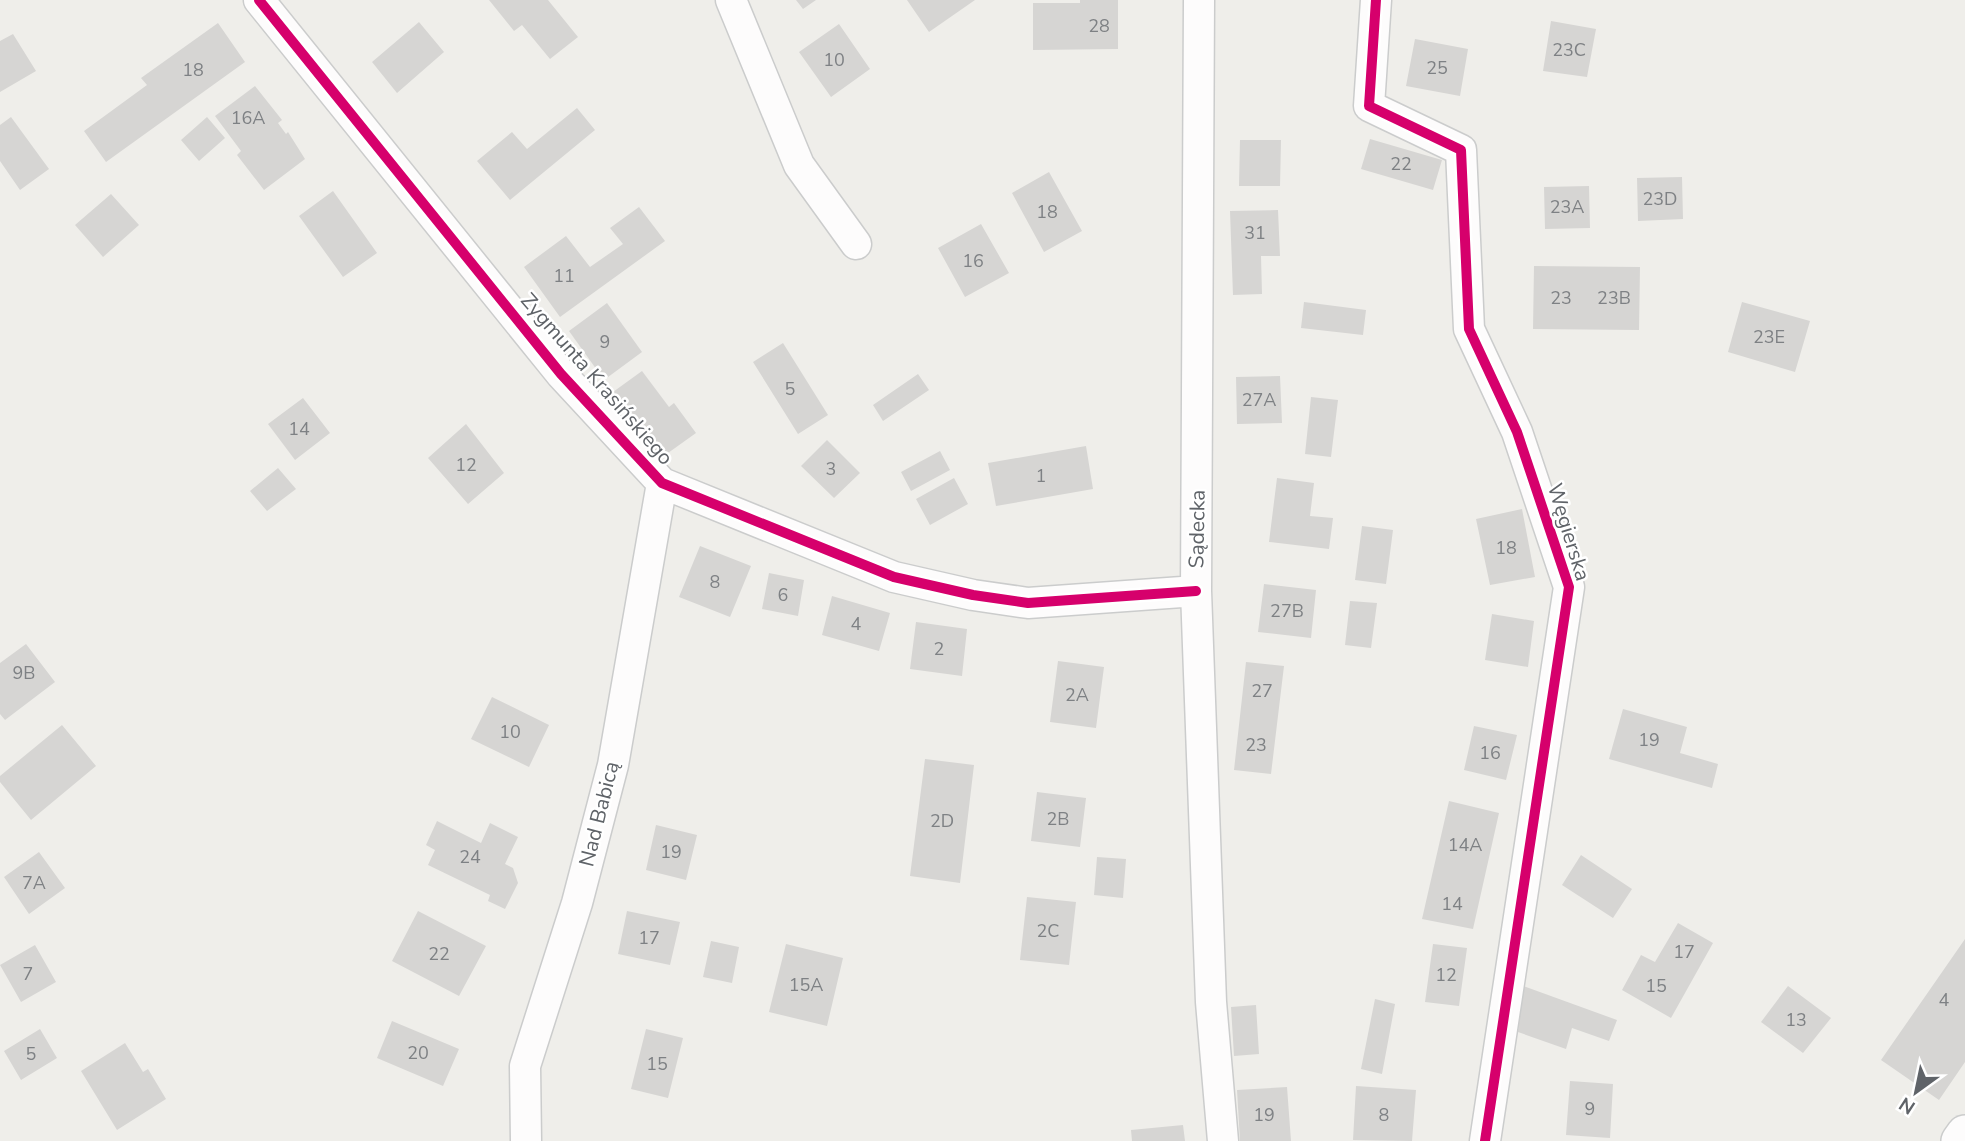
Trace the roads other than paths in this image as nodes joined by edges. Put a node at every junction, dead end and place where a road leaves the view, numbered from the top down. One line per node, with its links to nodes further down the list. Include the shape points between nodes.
1 (259, 0): 6 (street, Zygmunta Krasińskiego, via 561,374)
2 (731, 0): 5 (street, via 799,165)
3 (1199, 0): 7 (street, Sądecka)
4 (1376, 0): 11 (street, Węgierska, via 1369,106 1461,150 1469,329 1517,432 1569,587)
5 (856, 244)
6 (662, 483): 7 (street, Zygmunta Krasińskiego, via 894,577 974,596 1028,603); 9 (street, Nad Babicą, via 612,765 577,903 526,1066)
7 (1196, 591): 10 (street, Sądecka, via 1211,1002)
8 (1965, 1134): 12 (street)
9 (526, 1141)
10 (1223, 1141)
11 (1485, 1141)
12 (1960, 1141)

